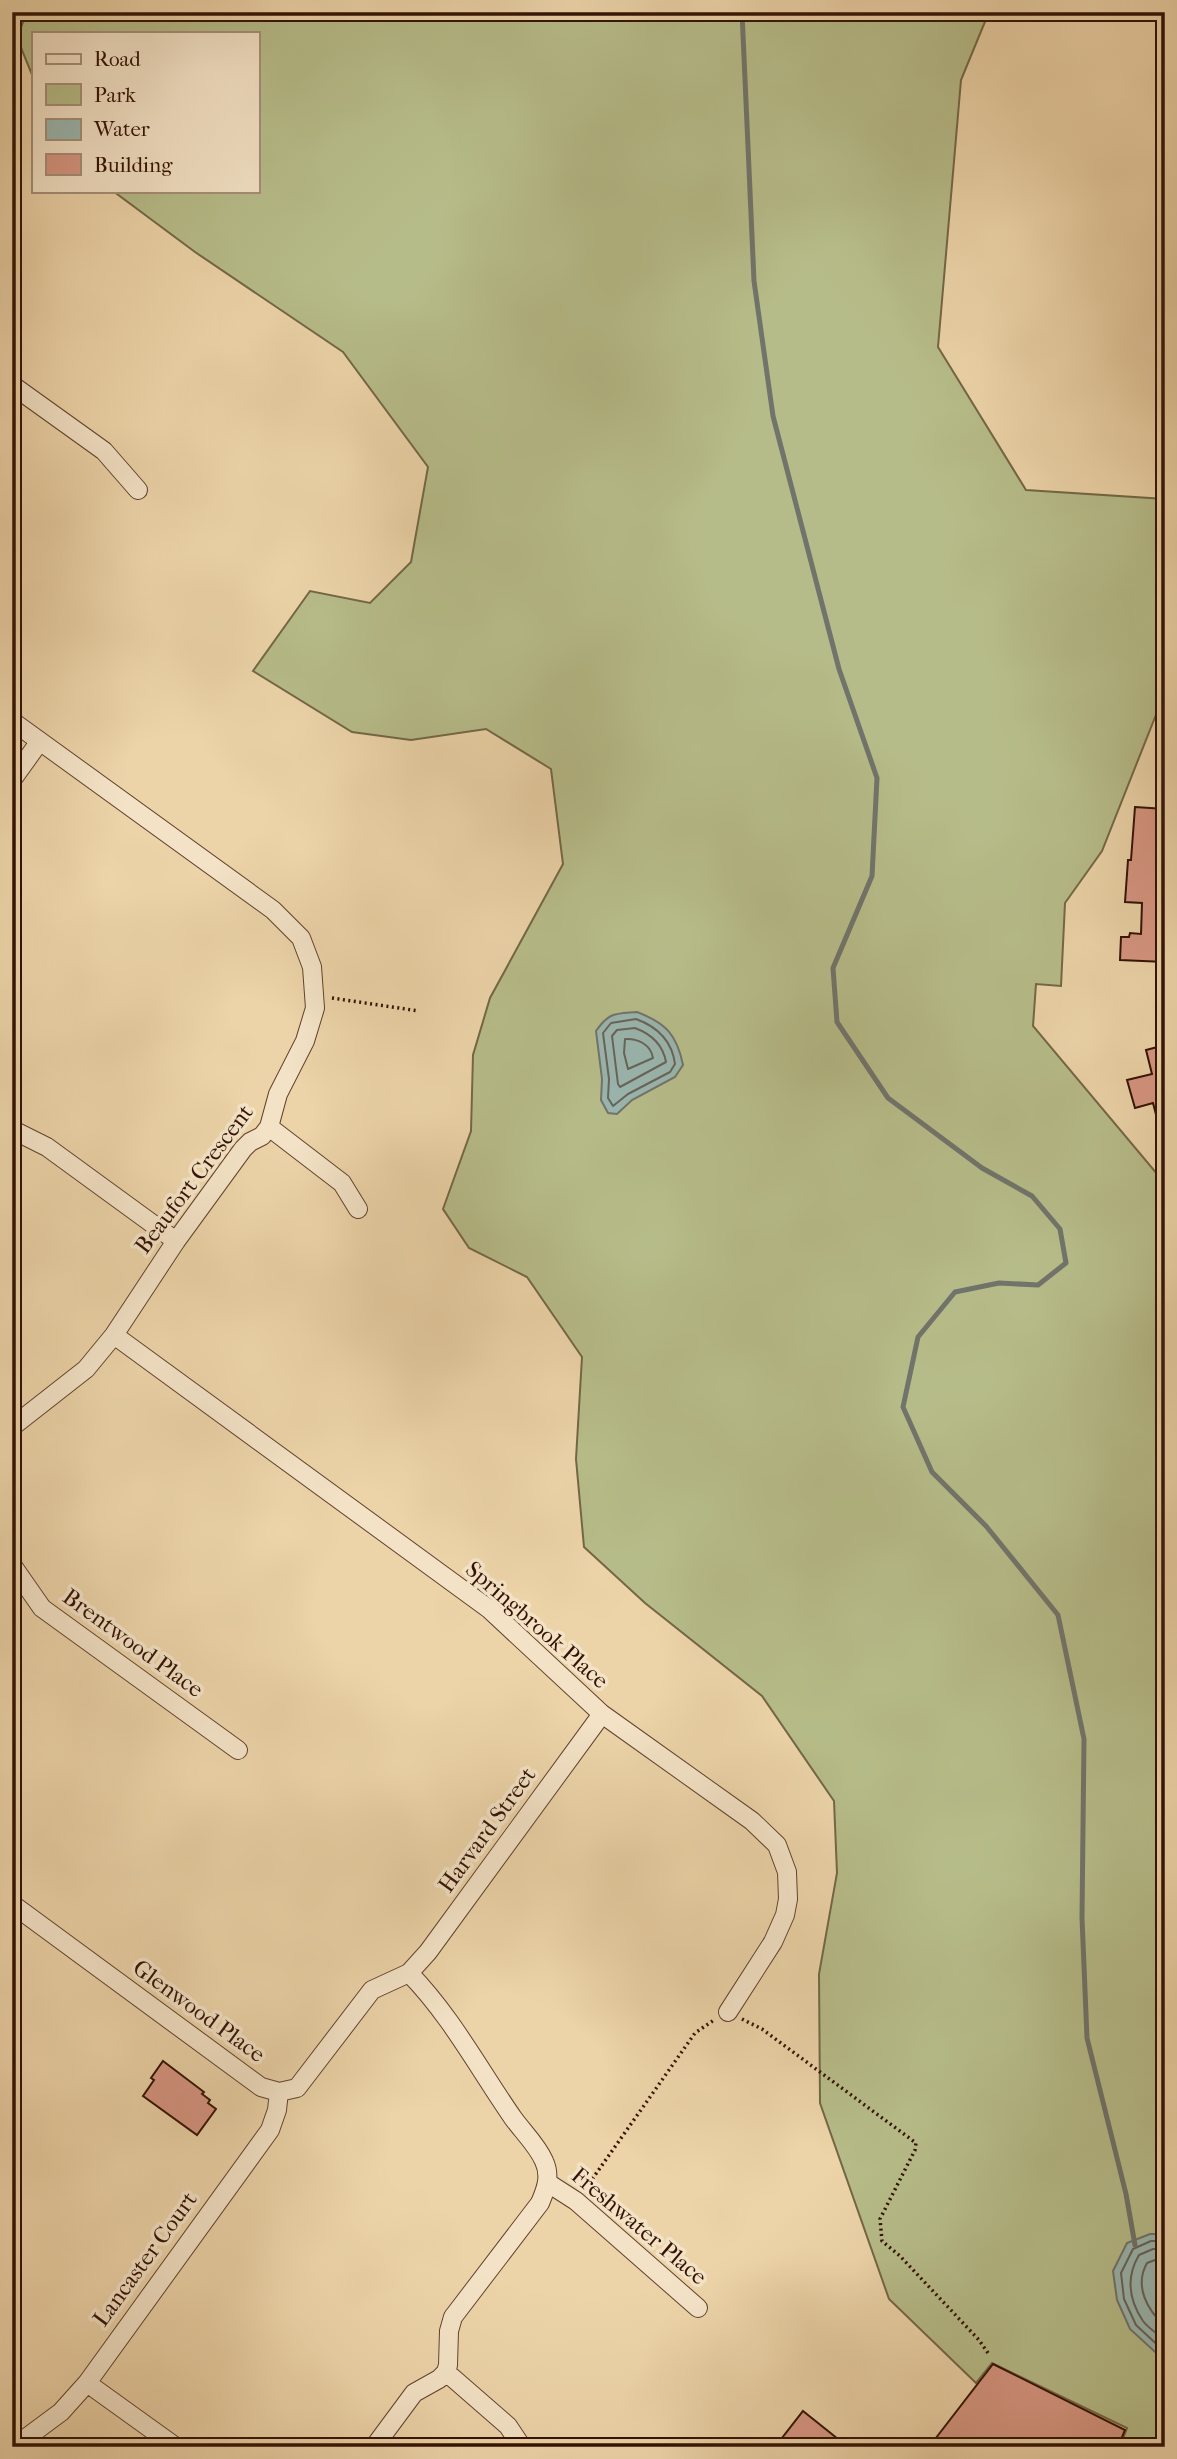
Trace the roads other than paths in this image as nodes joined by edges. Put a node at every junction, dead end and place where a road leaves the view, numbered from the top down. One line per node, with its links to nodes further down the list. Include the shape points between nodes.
1 (12, 385): 2 (street, via 104,451)
2 (138, 491)
3 (12, 722): 4 (street, Beaufort Crescent)
4 (40, 741): 5 (street); 6 (street, Beaufort Crescent, via 219,869 301,938 312,967 315,1008 305,1041 278,1094)
5 (12, 780)
6 (270, 1127): 8 (street, via 342,1183); 9 (street, Beaufort Crescent, via 243,1149)
7 (12, 1132): 9 (street, via 47,1147)
8 (358, 1209)
9 (176, 1241): 10 (street, Beaufort Crescent)
10 (114, 1335): 11 (street, Beaufort Crescent, via 86,1369); 13 (street, Springbrook Place, via 489,1609)
11 (12, 1427)
12 (12, 1565): 14 (street, Brentwood Place, via 42,1608)
13 (602, 1714): 16 (street, Harvard Street); 17 (street, Springbrook Place, via 752,1821 777,1845 787,1872 785,1915)
14 (238, 1750)
15 (12, 1904): 18 (street, Glenwood Place, via 261,2087)
16 (410, 1973): 18 (street, via 372,1990 297,2088); 19 (street, via 536,2147)
17 (729, 2012)
18 (279, 2092): 22 (street, Lancaster Court, via 270,2130)
19 (548, 2183): 20 (street, Freshwater Place, via 576,2201); 21 (street, via 540,2203 453,2317)
20 (698, 2308)
21 (446, 2372): 25 (street, via 414,2393); 26 (street, via 508,2426)
22 (87, 2383): 23 (street, Lancaster Court, via 61,2412); 24 (street)
23 (26, 2438)
24 (176, 2447)
25 (374, 2447)
26 (522, 2447)

